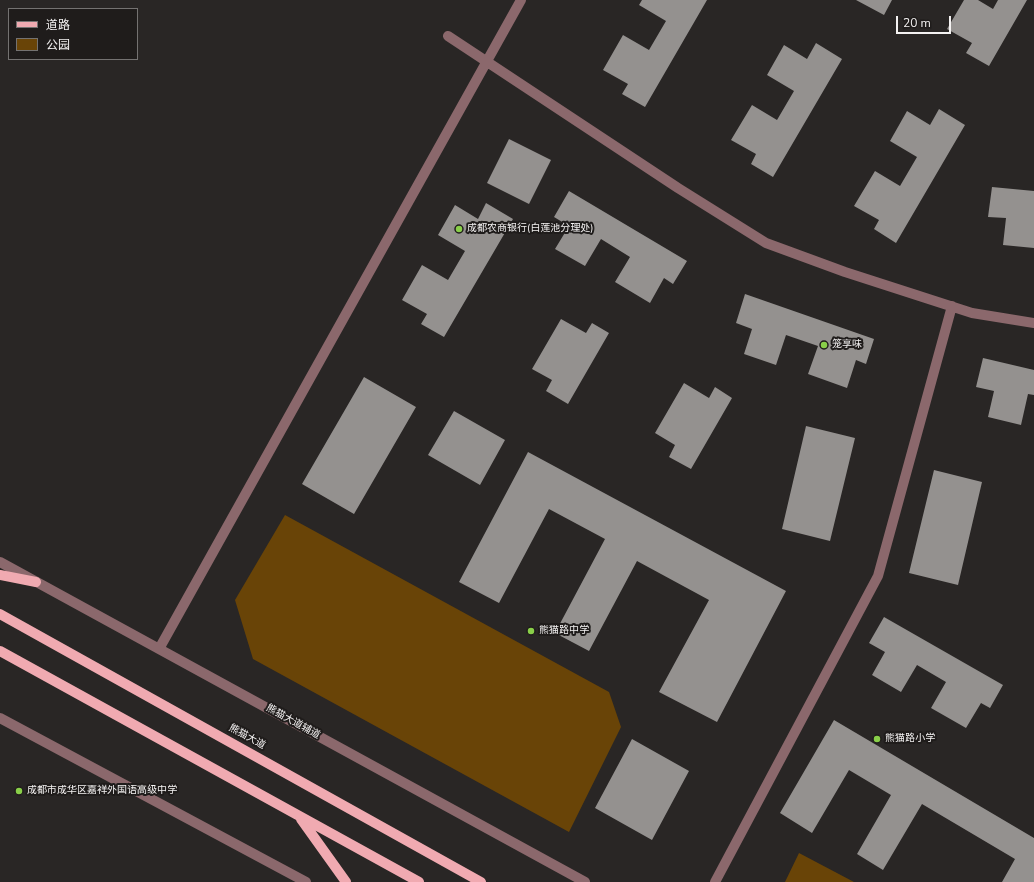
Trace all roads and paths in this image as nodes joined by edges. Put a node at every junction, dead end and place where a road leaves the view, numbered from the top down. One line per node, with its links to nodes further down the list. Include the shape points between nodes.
1 (521, 0): 3 (street)
2 (448, 36): 3 (street)
3 (486, 61): 4 (street, via 766,243 845,272); 10 (street)
4 (952, 306): 5 (street, via 972,313); 19 (street, via 878,576)
5 (1034, 323)
6 (0, 562): 8 (street, 熊猫大道辅道)
7 (0, 574): 8 (main road)
8 (36, 582): 10 (street, 熊猫大道辅道)
9 (0, 614): 17 (main road, 熊猫大道)
10 (159, 649): 18 (street, 熊猫大道辅道)
11 (0, 651): 13 (main road)
12 (0, 718): 14 (street)
13 (298, 815): 15 (main road); 16 (main road)
14 (306, 882)
15 (346, 882)
16 (419, 882)
17 (481, 882)
18 (585, 882)
19 (715, 882)

